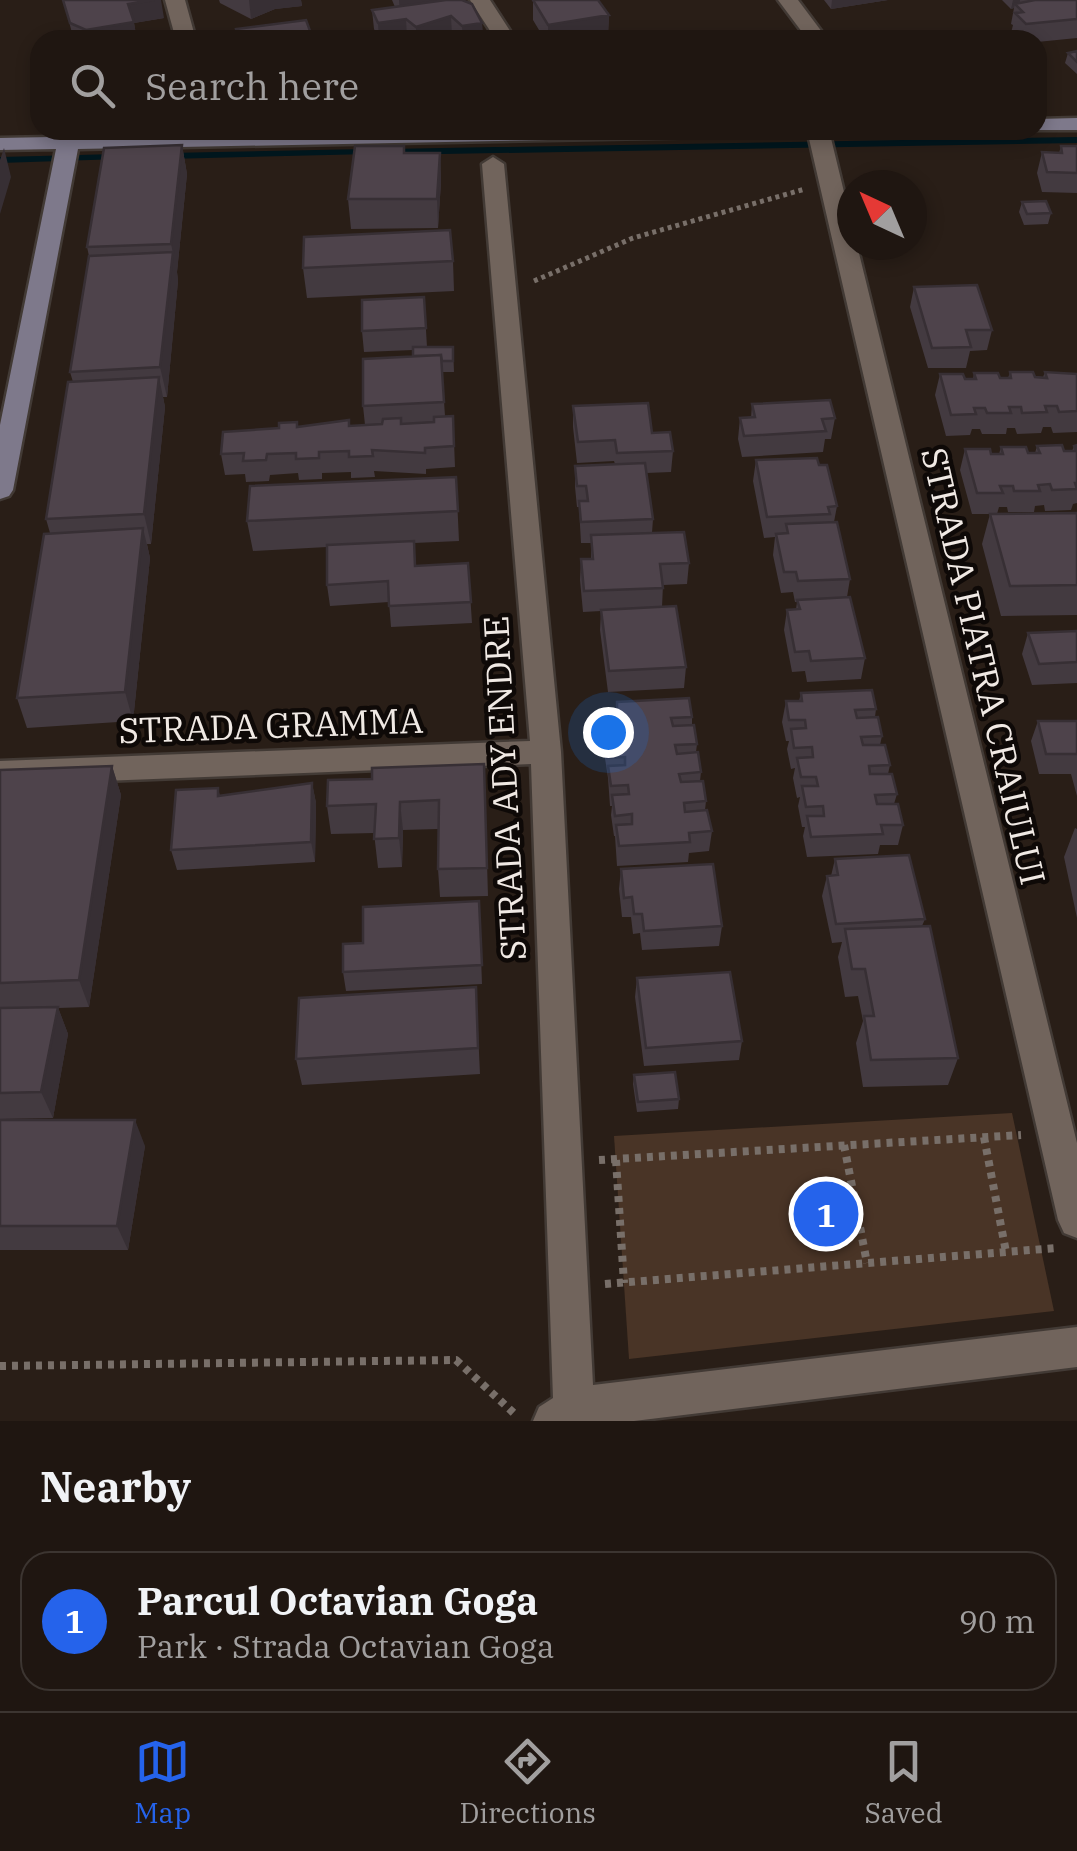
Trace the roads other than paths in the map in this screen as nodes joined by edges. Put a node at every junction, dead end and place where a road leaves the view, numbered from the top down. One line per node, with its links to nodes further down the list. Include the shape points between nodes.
1 (175, 0): 4 (street)
2 (480, 0): 5 (street)
3 (788, 0): 6 (street)
4 (183, 30)
5 (500, 30)
6 (810, 30)
7 (1077, 124): 8 (street)
8 (1047, 125)
9 (173, 140): 12 (street)
10 (820, 140): 17 (street, STRADA PIATRA CRAIULUI)
11 (0, 144): 12 (street)
12 (65, 154): 14 (street)
13 (493, 164): 15 (street, STRADA ADY ENDRE)
14 (0, 490)
15 (546, 752): 16 (street, STRADA GRAMMA); 19 (street, STRADA ADY ENDRE, via 568,1287)
16 (0, 773)
17 (1077, 1220)
18 (1077, 1347): 19 (street)
19 (564, 1414)

